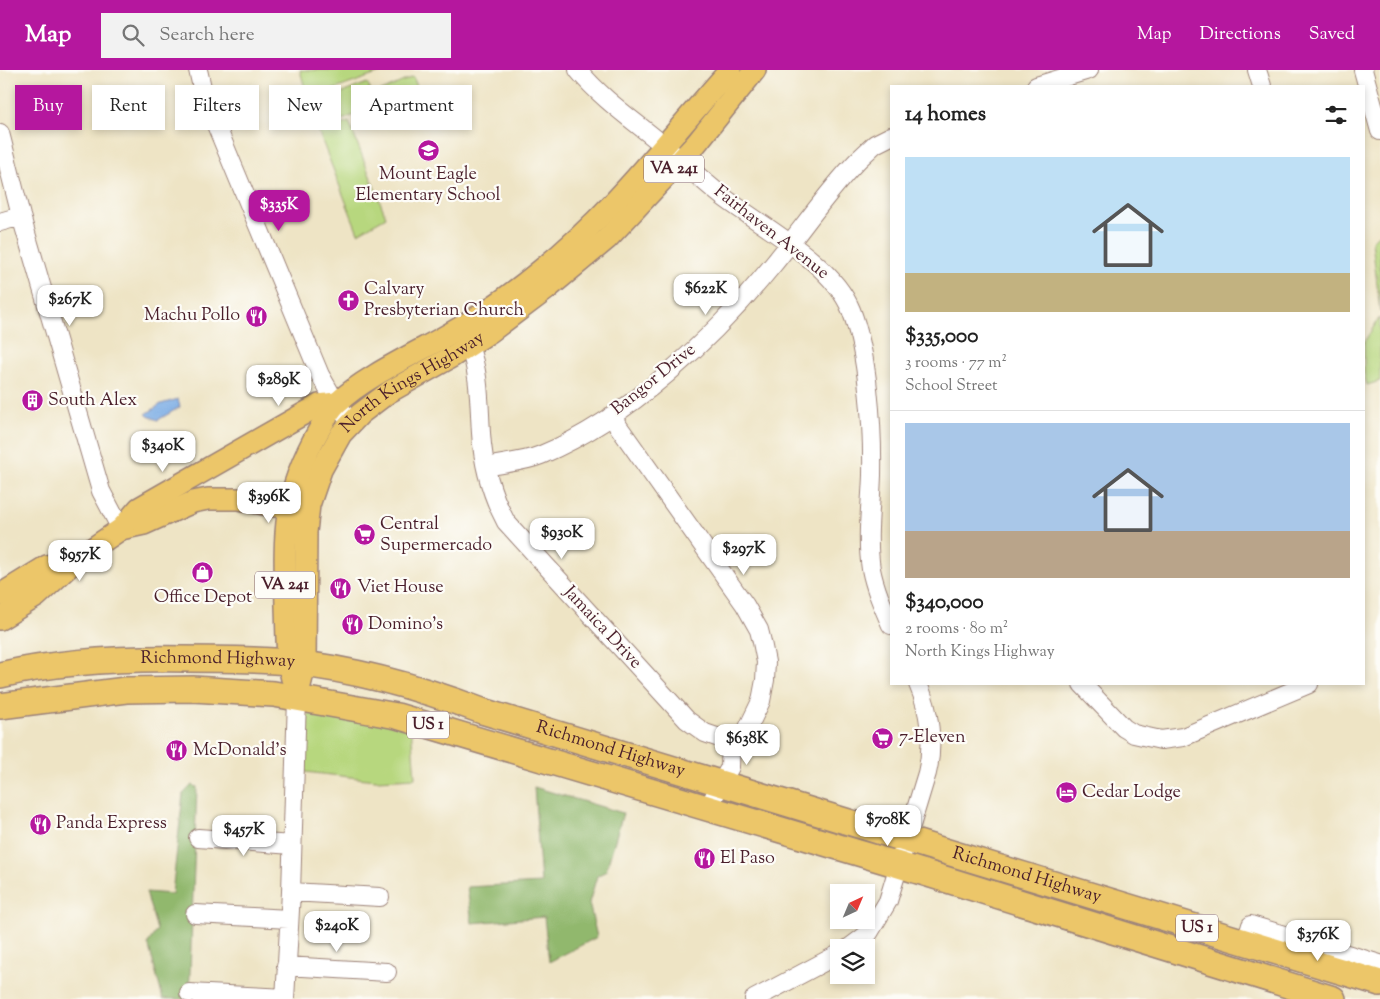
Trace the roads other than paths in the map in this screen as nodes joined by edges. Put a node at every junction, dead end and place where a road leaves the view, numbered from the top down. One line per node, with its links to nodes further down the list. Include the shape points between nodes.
1 (198, 70): 18 (street, via 204,96 320,376)
2 (578, 70): 13 (street, Fairhaven Avenue)
3 (730, 70): 13 (main road, North Kings Highway / VA 241)
4 (755, 70): 13 (main road, North Kings Highway / VA 241)
5 (1257, 70): 9 (street)
6 (1362, 70): 10 (street)
7 (1084, 77): 8 (street)
8 (1041, 85)
9 (1262, 85)
10 (1380, 132)
11 (0, 133): 14 (street)
12 (890, 136): 16 (street, Bangor Drive, via 875,144 844,174)
13 (673, 154): 16 (street, Fairhaven Avenue, via 724,198); 17 (main road, North Kings Highway / VA 241, via 607,239 547,289); 18 (main road, North Kings Highway / VA 241, via 517,289)
14 (21, 216): 15 (street); 24 (street, via 103,496)
15 (0, 222)
16 (788, 245): 19 (street, Bangor Drive, via 752,291 715,330); 28 (street, Fairhaven Avenue, via 833,281 847,301 856,324 871,425 868,532 871,569)
17 (469, 346): 20 (main road, North Kings Highway / VA 241, via 389,392); 21 (street, Jamaica Drive, via 480,385 481,435)
18 (336, 403): 20 (street); 23 (main road, North Kings Highway / VA 241, via 310,446); 24 (main road, North Kings Highway, via 319,405 160,495 139,508)
19 (611, 416): 21 (street, Bangor Drive, via 540,456); 36 (street, via 745,605 759,630 766,662 761,701 745,734)
20 (351, 423): 22 (main road, North Kings Highway / VA 241, via 330,451)
21 (486, 467): 36 (street, Jamaica Drive, via 496,502 516,534 688,720 705,733)
22 (309, 505): 23 (main road, North Kings Highway); 29 (main road, North Kings Highway / VA 241)
23 (288, 508): 24 (main road, North Kings Highway, via 239,499 208,499 193,502 144,524); 29 (main road, North Kings Highway / VA 241, via 285,534)
24 (121, 529): 25 (main road, North Kings Highway)
25 (77, 560): 26 (main road, North Kings Highway, via 47,566); 27 (main road, North Kings Highway, via 37,596)
26 (0, 595)
27 (0, 619)
28 (890, 623)
29 (296, 664): 30 (highway, Richmond Highway / US 1, via 143,658 71,664); 34 (main road, North Kings Highway / VA 241); 37 (highway, Richmond Highway / US 1, via 386,681)
30 (0, 675)
31 (918, 685): 40 (street, via 925,706 931,751)
32 (1083, 685): 33 (street, via 1124,728 1134,734 1161,740 1183,737)
33 (1307, 685)
34 (297, 698): 35 (highway, Richmond Highway / US 1, via 234,690 160,689 117,691); 38 (highway, Richmond Highway / US 1, via 397,716); 41 (street)
35 (0, 706)
36 (731, 742): 37 (street, via 732,762)
37 (721, 783): 38 (street); 40 (highway, Richmond Highway / US 1)
38 (708, 808): 42 (highway, Richmond Highway / US 1)
39 (198, 838): 41 (street)
40 (907, 839): 42 (street); 48 (highway, Richmond Highway / US 1)
41 (292, 845): 43 (street)
42 (899, 865): 47 (street, via 881,916); 57 (highway, Richmond Highway / US 1)
43 (291, 892): 44 (street); 46 (street)
44 (380, 897)
45 (195, 914): 46 (street)
46 (289, 919): 51 (street)
47 (861, 939)
48 (1246, 942): 50 (street, via 1251,925); 53 (highway, Richmond Highway / US 1)
49 (830, 959): 56 (street)
50 (1380, 964)
51 (286, 966): 52 (street); 55 (street)
52 (386, 972)
53 (1380, 982)
54 (189, 993): 55 (street)
55 (285, 999)
56 (754, 999)
57 (1333, 999)

